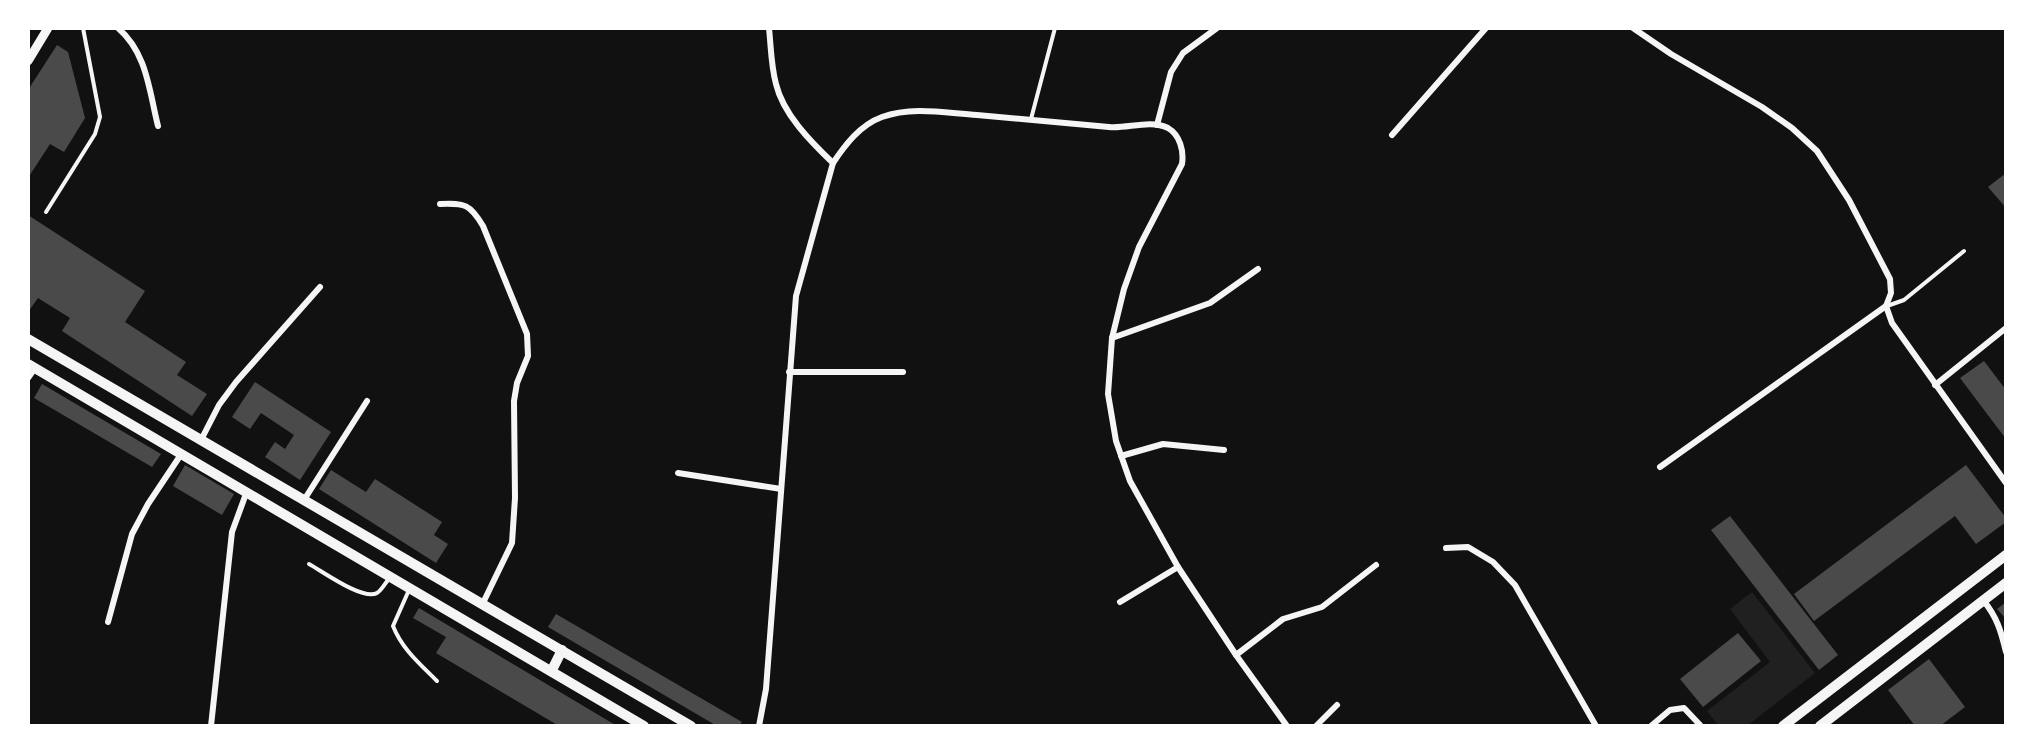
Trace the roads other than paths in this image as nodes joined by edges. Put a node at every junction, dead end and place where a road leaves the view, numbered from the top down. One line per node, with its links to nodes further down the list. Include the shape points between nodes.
1 (48, 28): 9 (main road)
2 (83, 28): 16 (lane, via 100,117 95,134)
3 (118, 28): 12 (street, via 140,56)
4 (769, 28): 14 (street, via 776,86 783,103)
5 (1055, 28): 10 (lane)
6 (1217, 28): 11 (street, via 1183,53 1171,72)
7 (1486, 28): 13 (street)
8 (1633, 28): 20 (street, via 1762,107 1817,151 1849,200 1890,279 1891,293)
9 (28, 61)
10 (1030, 119): 11 (street, via 1116,128); 14 (street, via 917,110 881,117 847,143)
11 (1157, 125): 22 (street, via 1169,129 1177,138 1183,150 1182,164 1139,247)
12 (158, 126)
13 (1392, 135)
14 (833, 163): 26 (street, via 796,296)
15 (440, 204): 52 (street, via 461,203 474,210 527,334 528,356 514,401 512,543)
16 (46, 212)
17 (1964, 251): 20 (lane, via 1904,300)
18 (1258, 269): 22 (street, via 1210,303)
19 (320, 287): 31 (street, via 236,382)
20 (1886, 306): 29 (street, via 1892,323); 35 (street)
21 (2006, 328): 29 (street)
22 (1112, 338): 34 (street, via 1108,394)
23 (28, 339): 24 (main road)
24 (45, 349): 25 (main road); 31 (main road)
25 (32, 366): 28 (street); 33 (main road)
26 (789, 372): 27 (street); 39 (street)
27 (903, 372)
28 (28, 378)
29 (1935, 386): 38 (street)
30 (368, 401): 41 (street)
31 (201, 440): 36 (main road)
32 (1224, 450): 34 (street, via 1163,444)
33 (182, 453): 40 (main road); 53 (street, via 132,534)
34 (1121, 456): 46 (street, via 1130,481)
35 (1660, 466)
36 (257, 472): 40 (main road); 41 (main road)
37 (678, 473): 39 (street)
38 (2006, 483)
39 (781, 489): 63 (street, via 766,689)
40 (247, 491): 47 (main road); 60 (street, via 232,532)
41 (304, 500): 52 (main road)
42 (1446, 548): 66 (street, via 1468,547 1493,562 1515,585)
43 (2006, 555): 69 (main road)
44 (309, 564): 47 (lane, via 369,596 378,593)
45 (1376, 565): 56 (street, via 1322,607 1283,619)
46 (1178, 567): 51 (street); 56 (street)
47 (391, 576): 49 (main road)
48 (2006, 583): 50 (main road)
49 (411, 587): 57 (main road); 58 (lane, via 393,626 407,651)
50 (1983, 600): 55 (street, via 2001,628); 70 (main road)
51 (1119, 602)
52 (483, 603): 54 (main road)
53 (108, 622)
54 (562, 650): 57 (main road); 62 (main road)
55 (2006, 652)
56 (1236, 655): 64 (street)
57 (552, 670): 61 (main road)
58 (437, 681)
59 (1337, 705): 65 (street)
60 (211, 726)
61 (644, 726)
62 (691, 726)
63 (759, 726)
64 (1287, 726)
65 (1316, 726)
66 (1596, 726)
67 (1651, 726): 68 (street, via 1670,710 1684,708)
68 (1701, 726)
69 (1784, 726)
70 (1820, 726)

